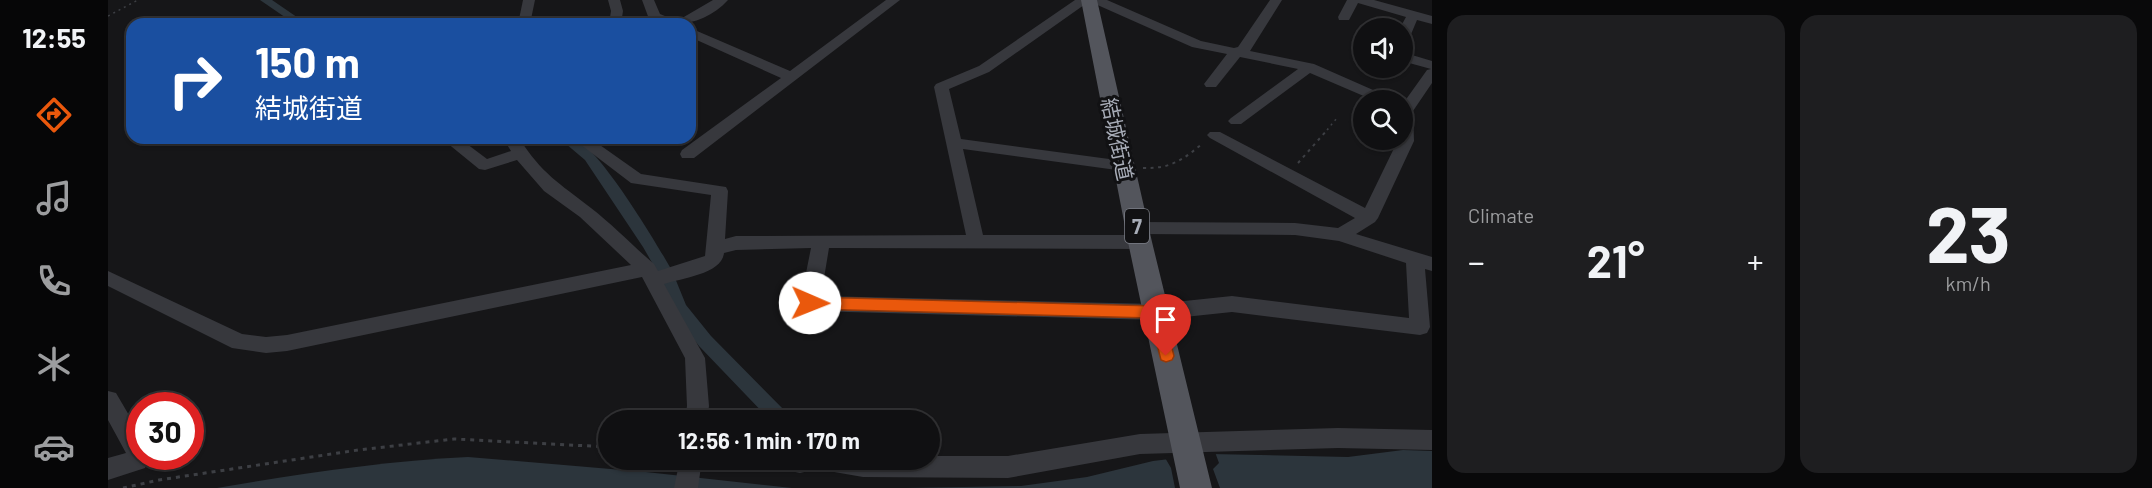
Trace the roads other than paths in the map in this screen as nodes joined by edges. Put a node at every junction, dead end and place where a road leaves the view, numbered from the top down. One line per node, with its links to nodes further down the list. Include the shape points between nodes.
1 (529, 0): 14 (street)
2 (614, 0): 15 (street)
3 (648, 0): 16 (street, via 654,16)
4 (700, 0): 11 (street)
5 (894, 0): 26 (street)
6 (1083, 0): 32 (street, via 984,69 941,87); 39 (main road, 結城街道 / 7)
7 (1097, 0): 21 (street, via 1197,44)
8 (1276, 0): 21 (street)
9 (1353, 0): 13 (street)
10 (1360, 0): 12 (street)
11 (717, 3): 17 (street)
12 (1413, 15): 18 (street); 19 (street)
13 (1344, 17)
14 (525, 18)
15 (616, 18)
16 (659, 18)
17 (692, 18)
18 (1412, 18)
19 (1432, 20)
20 (696, 35): 26 (street)
21 (1239, 52): 24 (street); 27 (street)
22 (1413, 59): 23 (street)
23 (1432, 65)
24 (1309, 67): 28 (street); 30 (street)
25 (1432, 73): 29 (street)
26 (791, 77): 38 (street)
27 (1211, 84)
28 (1361, 90)
29 (1413, 98)
30 (1236, 121)
31 (1215, 135): 40 (street)
32 (954, 143): 39 (street); 44 (street)
33 (457, 144): 37 (street, via 485,165)
34 (515, 144): 37 (street)
35 (588, 144): 45 (street, via 637,179 720,191)
36 (1402, 150): 40 (street)
37 (521, 153): 47 (street, via 550,187 586,213)
38 (688, 154)
39 (1124, 166): 41 (main road, 結城街道 / 7)
40 (1369, 218): 42 (street)
41 (1139, 235): 42 (street, via 1295,230); 44 (street); 49 (main road, 結城街道 / 7)
42 (1340, 235): 46 (street)
43 (821, 241): 44 (street); 45 (street, via 736,243); 49 (street, via 810,303)
44 (976, 242)
45 (716, 248): 47 (street, via 709,263)
46 (1424, 261): 49 (street, via 1420,327 1232,304)
47 (650, 274): 48 (street, via 266,345 239,342); 51 (street, via 695,358)
48 (108, 278)
49 (1156, 312): 53 (main road, 結城街道 / 7)
50 (108, 400): 55 (street, via 139,454 129,464)
51 (697, 410)
52 (1432, 440): 53 (street, via 1338,438)
53 (1187, 447): 54 (street, via 1140,444 1008,468); 58 (main road, 結城街道 / 7)
54 (940, 467)
55 (108, 469)
56 (689, 470): 57 (street)
57 (686, 488)
58 (1196, 488)

